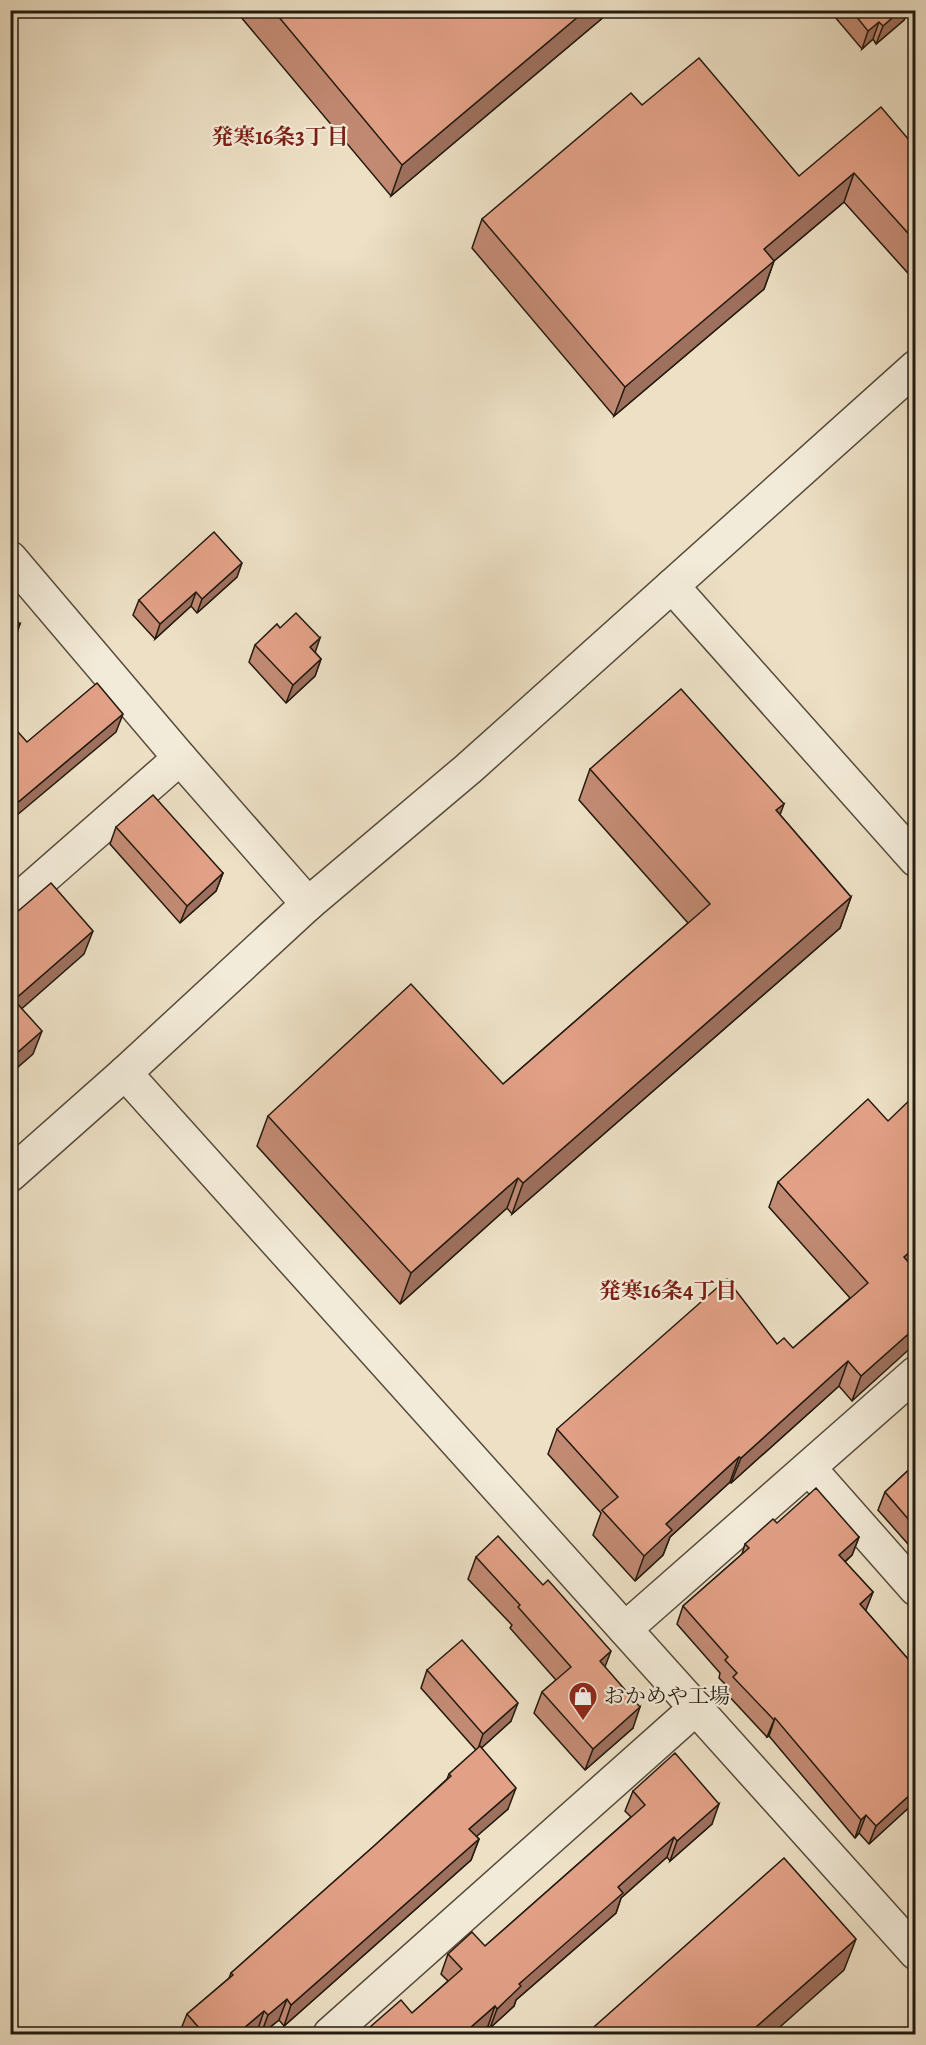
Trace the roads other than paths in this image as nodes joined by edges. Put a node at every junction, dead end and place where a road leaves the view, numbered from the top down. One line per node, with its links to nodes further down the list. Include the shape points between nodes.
1 (915, 367): 3 (street)
2 (10, 558): 4 (street)
3 (672, 586): 5 (street); 7 (street, via 468,769)
4 (180, 759): 6 (street); 7 (street)
5 (915, 860)
6 (12, 902)
7 (308, 904): 8 (street)
8 (126, 1073): 9 (street); 13 (street)
9 (10, 1175)
10 (915, 1373): 11 (street)
11 (809, 1467): 12 (street); 13 (street)
12 (915, 1589)
13 (625, 1629): 14 (street)
14 (696, 1708): 15 (street); 16 (street)
15 (915, 1953)
16 (330, 2034)

